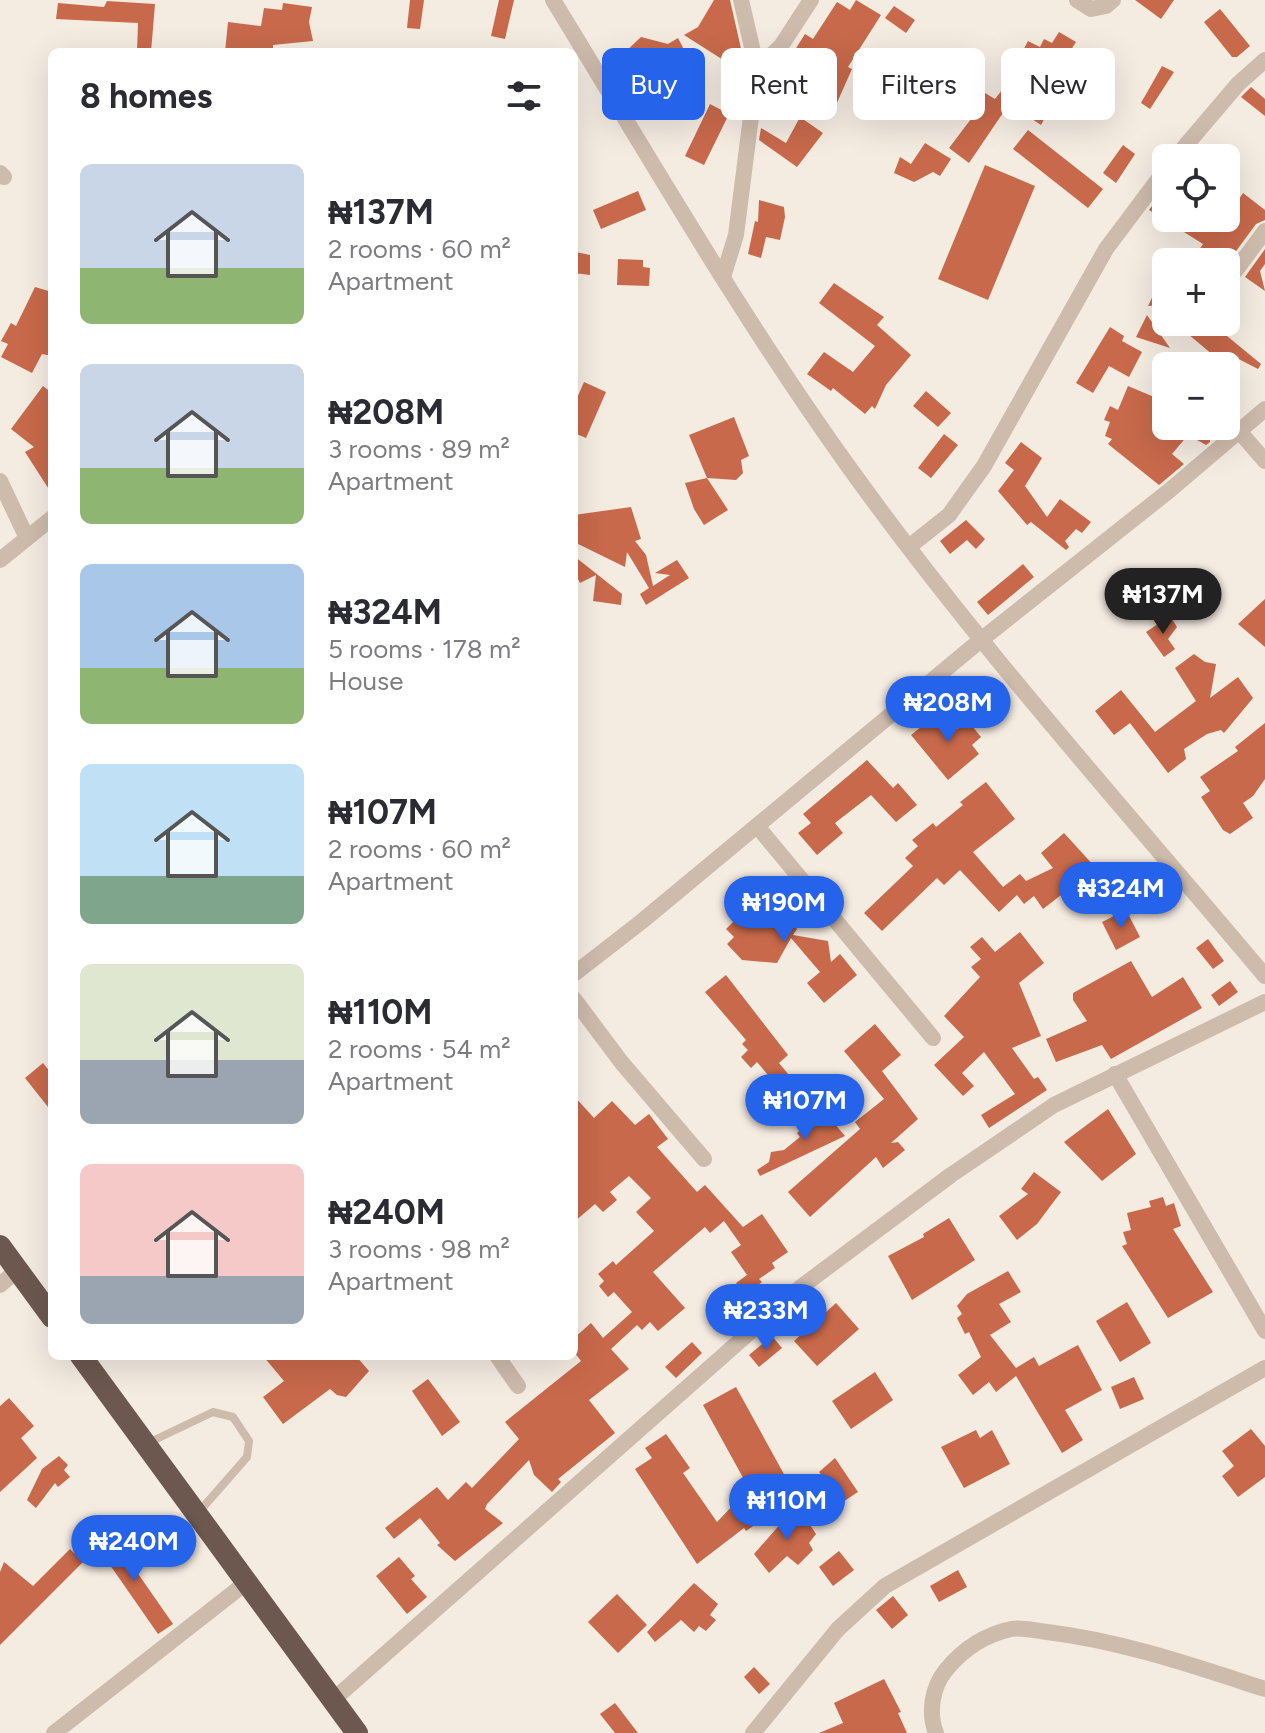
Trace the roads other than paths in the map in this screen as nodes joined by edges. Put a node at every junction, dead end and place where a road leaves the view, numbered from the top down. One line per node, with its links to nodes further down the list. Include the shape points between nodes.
1 (553, 0): 14 (street)
2 (741, 0): 6 (street)
3 (811, 0): 7 (street)
4 (1077, 0): 5 (street, via 1091,9)
5 (1113, 0)
6 (752, 48)
7 (779, 48)
8 (1265, 60): 10 (street)
9 (751, 120): 14 (street, via 736,235)
10 (1187, 144)
11 (1152, 188): 23 (street, via 1106,249 984,466 949,515)
12 (1265, 231): 13 (street)
13 (1240, 265)
14 (723, 277): 23 (street, via 846,463)
15 (1265, 409): 16 (street)
16 (1240, 430)
17 (1240, 432): 19 (street)
18 (1228, 440): 25 (street)
19 (1265, 461)
20 (0, 481): 22 (street)
21 (48, 521): 22 (street)
22 (27, 538): 24 (street)
23 (910, 546): 25 (street)
24 (0, 560)
25 (982, 639): 26 (street); 28 (street)
26 (757, 826): 27 (street); 31 (street)
27 (578, 971)
28 (1265, 976)
29 (1265, 1002): 32 (street)
30 (578, 1004): 33 (street)
31 (933, 1038)
32 (1115, 1074): 38 (street); 47 (street, via 1054,1105 801,1287)
33 (704, 1159)
34 (0, 1246): 35 (highway)
35 (17, 1270): 36 (street); 37 (highway)
36 (0, 1285)
37 (48, 1312)
38 (1265, 1331)
39 (84, 1360): 43 (highway)
40 (500, 1360): 42 (street)
41 (1265, 1368): 50 (street, via 885,1586 838,1629)
42 (518, 1386)
43 (146, 1444): 44 (highway); 44 (lane, via 213,1412 233,1417 249,1441 247,1457)
44 (197, 1514): 45 (highway)
45 (247, 1582): 47 (highway); 48 (street)
46 (1265, 1689): 51 (street, via 1078,1636 1014,1629 983,1638 958,1655 939,1678 931,1703)
47 (333, 1700): 49 (highway)
48 (54, 1733)
49 (357, 1733)
50 (753, 1733)
51 (936, 1733)

